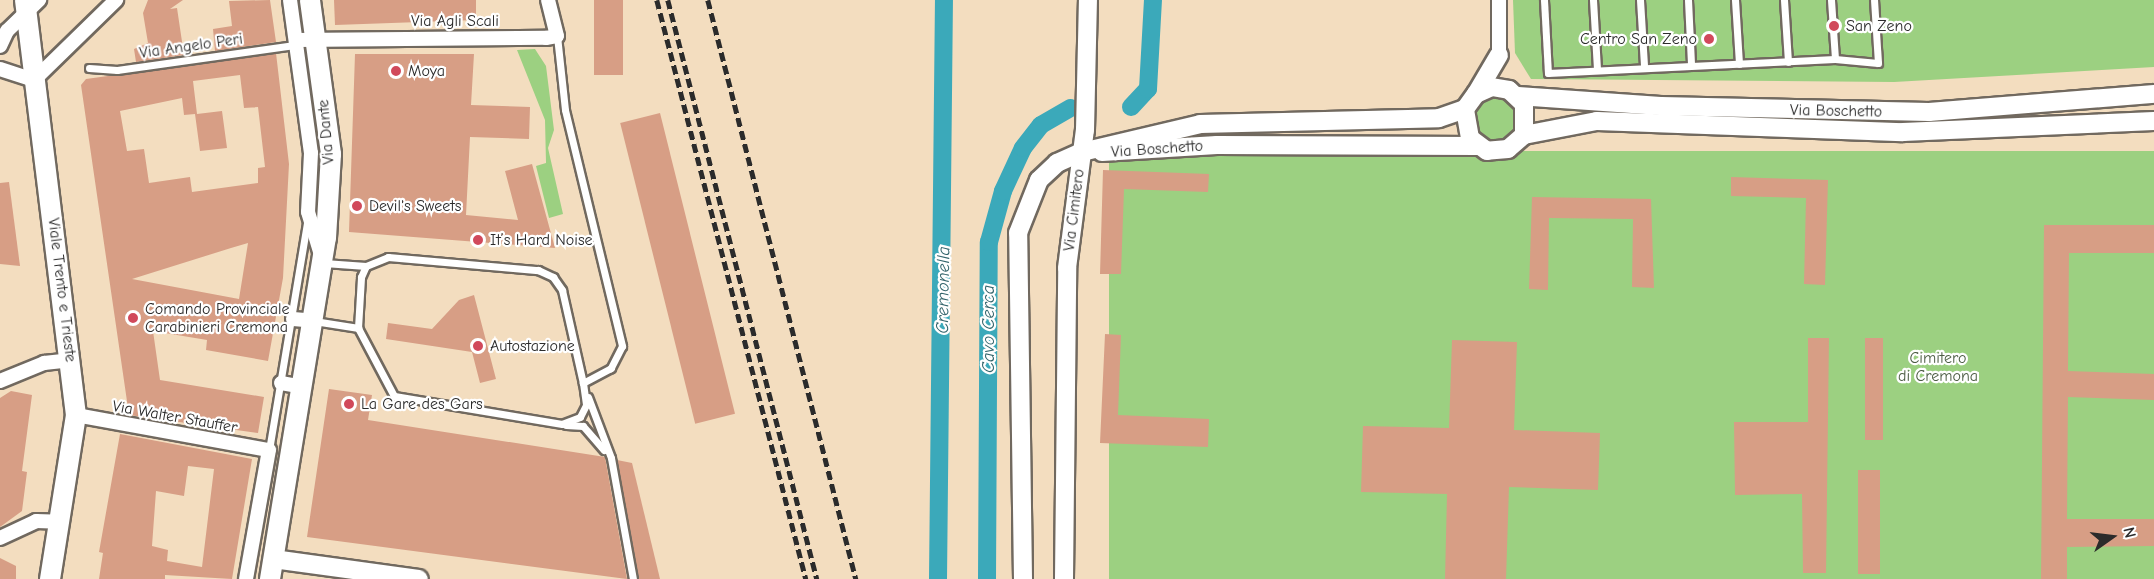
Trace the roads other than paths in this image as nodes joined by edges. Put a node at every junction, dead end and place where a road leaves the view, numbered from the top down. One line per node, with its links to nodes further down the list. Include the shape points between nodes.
1 (116, 0): 29 (street)
2 (290, 0): 18 (street, Via Dante)
3 (310, 0): 17 (main road, Via Dante)
4 (548, 0): 16 (street)
5 (1088, 0): 37 (street)
6 (1499, 0): 20 (street)
7 (1544, 0): 28 (lane, via 1548,73)
8 (1593, 0): 28 (lane)
9 (1640, 0): 25 (lane)
10 (1688, 0): 23 (lane)
11 (1735, 0): 24 (lane)
12 (1784, 0): 22 (lane)
13 (1831, 0): 21 (lane)
14 (1874, 0): 21 (lane, via 1878,63)
15 (30, 3): 19 (street); 29 (main road, Viale Trento e Trieste)
16 (557, 36): 17 (street, Via Agli Scali); 47 (lane, via 565,110 622,346 619,360 602,375)
17 (316, 37): 18 (street); 39 (main road, Via Dante, via 331,154)
18 (296, 43): 26 (lane, Via Angelo Peri, via 117,70); 38 (street, Via Dante, via 311,153)
19 (0, 46)
20 (1499, 55): 30 (street); 31 (street)
21 (1835, 59): 22 (lane)
22 (1788, 62): 24 (lane)
23 (1691, 64): 24 (lane); 25 (lane)
24 (1739, 64)
25 (1644, 65): 28 (lane)
26 (89, 68)
27 (0, 69): 29 (street)
28 (1596, 70)
29 (34, 80): 44 (main road, Viale Trento e Trieste)
30 (1514, 93): 31 (street, Via Boschetto, via 1492,87); 32 (street, Via Boschetto, via 1661,106 1929,112); 35 (street, via 1528,114)
31 (1476, 94): 33 (street)
32 (2154, 94)
33 (1466, 109): 36 (street, via 1465,129); 37 (street, Via Boschetto, via 1438,118 1200,124)
34 (2154, 121): 35 (street, Via Boschetto, via 1903,132 1597,121)
35 (1524, 135): 36 (street, Via Boschetto, via 1508,149)
36 (1477, 146): 37 (street, Via Boschetto, via 1217,145)
37 (1082, 152): 62 (street, Via Cimitero, via 1058,163 1039,180 1018,233); 63 (street, Via Cimitero, via 1067,268)
38 (308, 212): 39 (street, Via Dante); 41 (lane, Via Dante)
39 (323, 263): 40 (lane); 42 (main road, Via Dante)
40 (366, 266): 43 (lane); 47 (lane, via 388,257 546,273 562,291)
41 (293, 319): 42 (street); 46 (lane, Via Dante)
42 (314, 321): 43 (lane); 48 (main road, Via Dante)
43 (358, 328): 50 (lane, via 388,390 400,400)
44 (72, 360): 45 (street, via 44,363); 49 (main road, Viale Trento e Trieste)
45 (0, 381)
46 (281, 383): 48 (street); 51 (lane, Via Dante)
47 (583, 383): 50 (lane, via 584,411); 53 (lane, via 610,458)
48 (303, 387): 52 (main road, Via Dante)
49 (76, 415): 51 (street, Via Walter Stauffer); 54 (main road, Viale Trento e Trieste)
50 (562, 424): 53 (lane, via 583,426 597,439)
51 (269, 450): 52 (street); 56 (street, Via Dante)
52 (288, 474): 57 (main road, Via Dante)
53 (615, 488): 61 (lane)
54 (58, 522): 55 (street, via 36,520); 58 (main road, Viale Trento e Trieste)
55 (0, 538)
56 (250, 556): 57 (street); 59 (street, Via Dante)
57 (272, 569): 60 (street, via 300,563)
58 (50, 579)
59 (246, 579)
60 (419, 579)
61 (633, 579)
62 (1023, 579)
63 (1064, 579)

